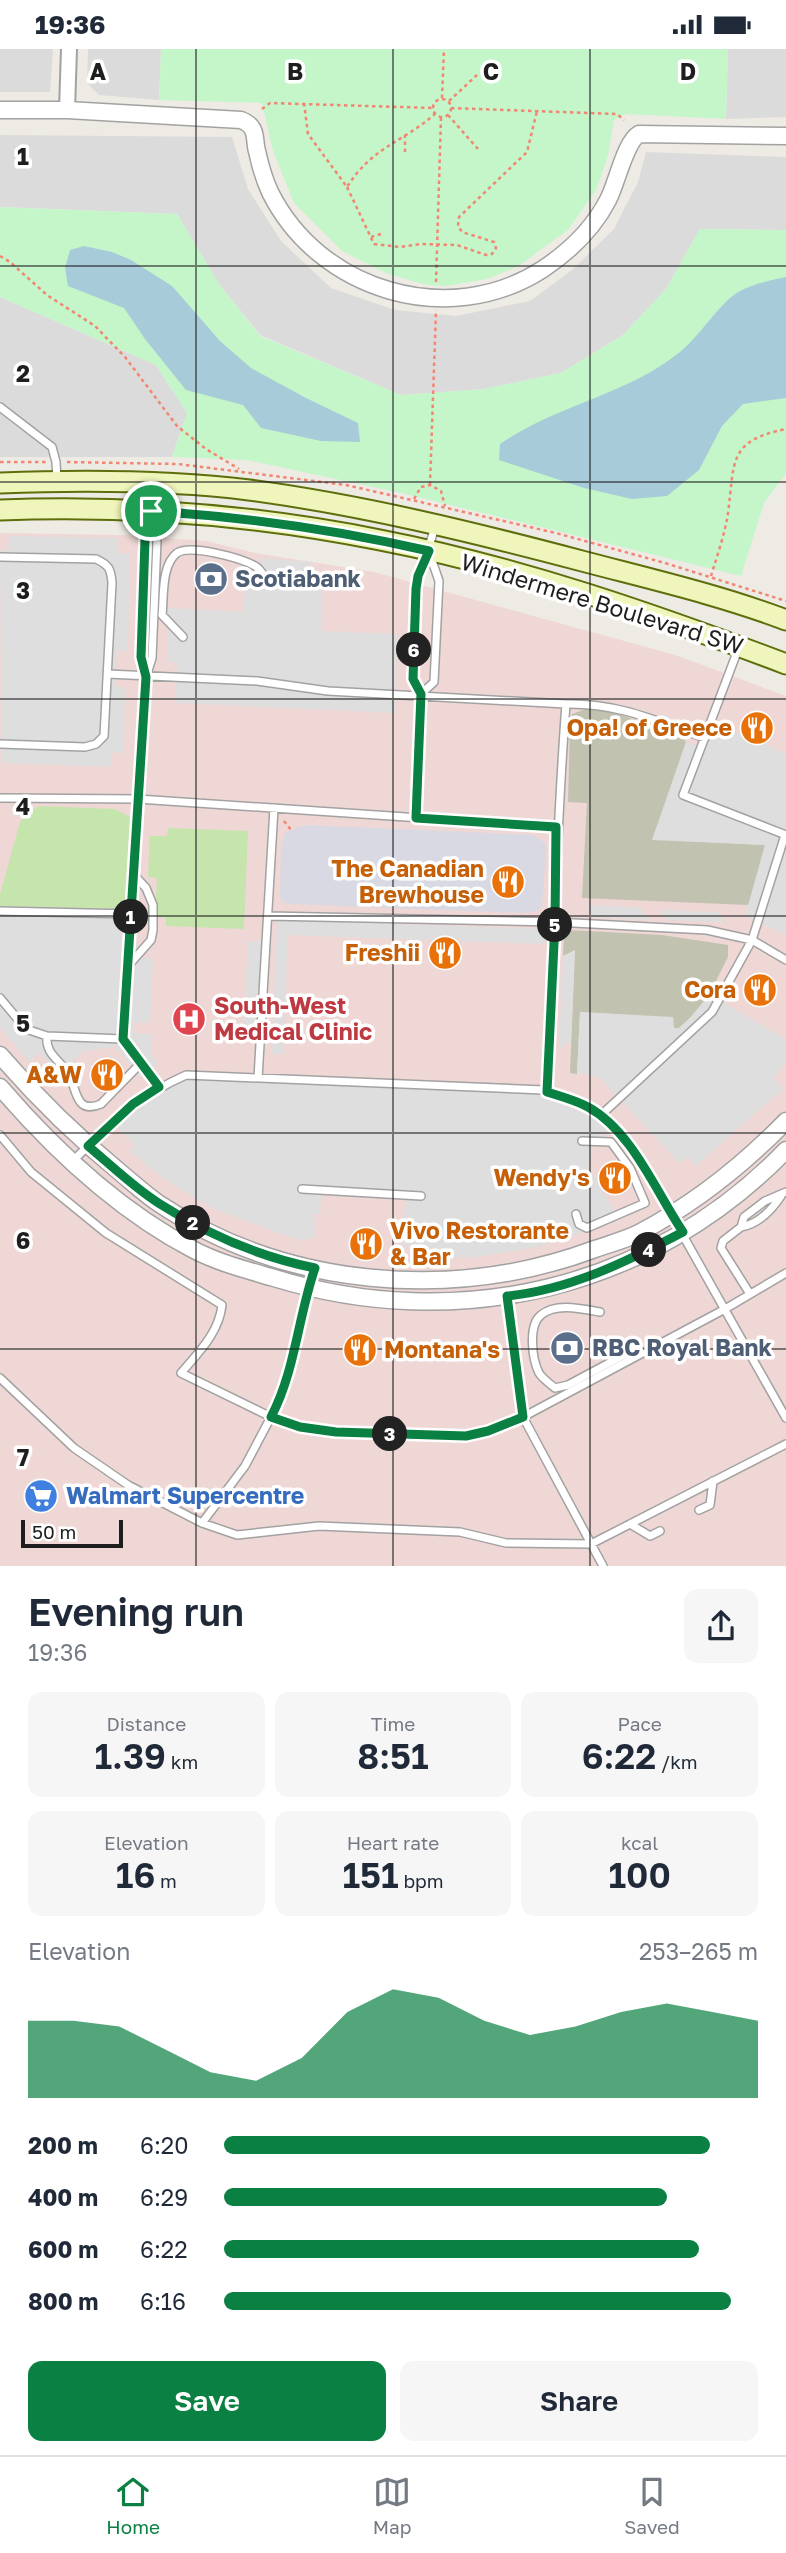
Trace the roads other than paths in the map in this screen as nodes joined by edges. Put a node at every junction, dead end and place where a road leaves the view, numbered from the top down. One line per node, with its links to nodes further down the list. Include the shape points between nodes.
1 (69, 49): 3 (street)
2 (0, 110): 3 (street)
3 (67, 110): 4 (street, via 227,117 246,122 253,130 273,198 314,249 367,283 437,298 480,295 502,288 541,270 570,249 608,202 627,148 639,134)
4 (786, 136)
5 (0, 407): 6 (lane, via 52,447)
6 (57, 481): 7 (main road, Windermere Boulevard SW); 10 (main road, Windermere Boulevard SW, via 247,490)
7 (0, 483)
8 (0, 510): 9 (main road, Windermere Boulevard SW, via 58,508)
9 (151, 519): 11 (main road, Windermere Boulevard SW, via 256,520); 19 (lane, via 145,540 141,644); 19 (lane, via 157,541 152,658)
10 (435, 524): 11 (lane); 14 (main road, Windermere Boulevard SW)
11 (429, 551): 16 (main road, Windermere Boulevard SW, via 592,596); 20 (lane, via 416,589 413,679); 20 (lane, via 439,582 434,682)
12 (0, 557): 18 (lane, via 106,563 112,583)
13 (269, 583): 15 (lane, via 257,567 205,550 176,554 167,568 162,615)
14 (786, 620)
15 (183, 637)
16 (740, 646): 17 (main road, Windermere Boulevard SW); 22 (lane)
17 (786, 664)
18 (108, 674): 19 (lane); 23 (lane, via 104,736 96,744)
19 (146, 677): 20 (lane); 25 (lane)
20 (421, 694): 21 (lane); 27 (lane)
21 (565, 704): 22 (lane, via 620,708); 28 (lane)
22 (705, 739): 29 (lane, via 683,795)
23 (0, 744)
24 (0, 798): 25 (lane)
25 (138, 799): 26 (lane); 30 (lane)
26 (274, 808): 27 (lane); 33 (lane)
27 (416, 818): 28 (lane)
28 (556, 827): 34 (lane)
29 (786, 835): 35 (lane)
30 (133, 874): 32 (lane); 37 (lane, via 153,905 153,930 151,940)
31 (0, 911): 32 (lane)
32 (131, 914): 37 (lane)
33 (268, 916): 34 (lane); 43 (lane)
34 (555, 922): 35 (lane, via 707,930); 46 (lane)
35 (752, 940): 36 (lane); 47 (lane, via 712,1011)
36 (786, 960)
37 (127, 966): 40 (lane)
38 (0, 998): 39 (lane, via 26,1029)
39 (47, 1036): 40 (lane); 42 (lane, via 48,1048 68,1072 77,1098 85,1105 101,1104)
40 (123, 1039): 42 (lane)
41 (0, 1055): 51 (street)
42 (141, 1063): 45 (lane)
43 (258, 1078): 45 (lane, via 186,1075); 46 (lane)
44 (0, 1087): 53 (street)
45 (159, 1087): 51 (lane, via 133,1104)
46 (547, 1092): 47 (lane, via 589,1107)
47 (600, 1117): 58 (lane, via 641,1161)
48 (786, 1121): 58 (street, via 730,1173)
49 (0, 1135): 69 (lane, via 31,1173 106,1234 222,1305 209,1340 181,1373)
50 (582, 1141): 57 (lane, via 611,1142 630,1168 645,1203 587,1228 579,1224)
51 (88, 1146): 53 (lane); 60 (street, via 158,1203 210,1233)
52 (786, 1150): 59 (street, via 732,1198)
53 (72, 1162): 62 (street, via 139,1217 194,1250)
54 (302, 1189): 56 (lane)
55 (783, 1193): 63 (lane, via 744,1217 741,1227 723,1241 721,1248)
56 (421, 1196)
57 (576, 1214)
58 (671, 1214): 59 (lane); 60 (street, via 637,1234 558,1263 502,1275 444,1281 354,1277)
59 (683, 1232): 64 (street, via 579,1280); 65 (lane)
60 (315, 1268): 62 (lane)
61 (786, 1273): 63 (lane)
62 (308, 1289): 64 (street, via 375,1300 436,1303); 69 (lane, via 282,1397)
63 (750, 1294): 65 (lane)
64 (507, 1296): 70 (lane)
65 (725, 1309): 70 (lane); 71 (lane)
66 (600, 1312): 67 (lane, via 570,1306 542,1314 534,1325 532,1342 539,1374 555,1388)
67 (624, 1355)
68 (0, 1378): 75 (lane, via 74,1448 128,1485)
69 (271, 1417): 70 (lane, via 336,1432 466,1436); 75 (lane, via 245,1466)
70 (523, 1417): 78 (lane)
71 (786, 1418)
72 (786, 1444): 73 (lane)
73 (713, 1481): 74 (lane, via 710,1504); 76 (lane)
74 (699, 1510)
75 (201, 1523): 78 (lane, via 237,1535 319,1526 460,1532 506,1543)
76 (630, 1524): 77 (lane, via 650,1536); 78 (lane)
77 (660, 1531)
78 (591, 1544): 79 (lane)
79 (603, 1566)

